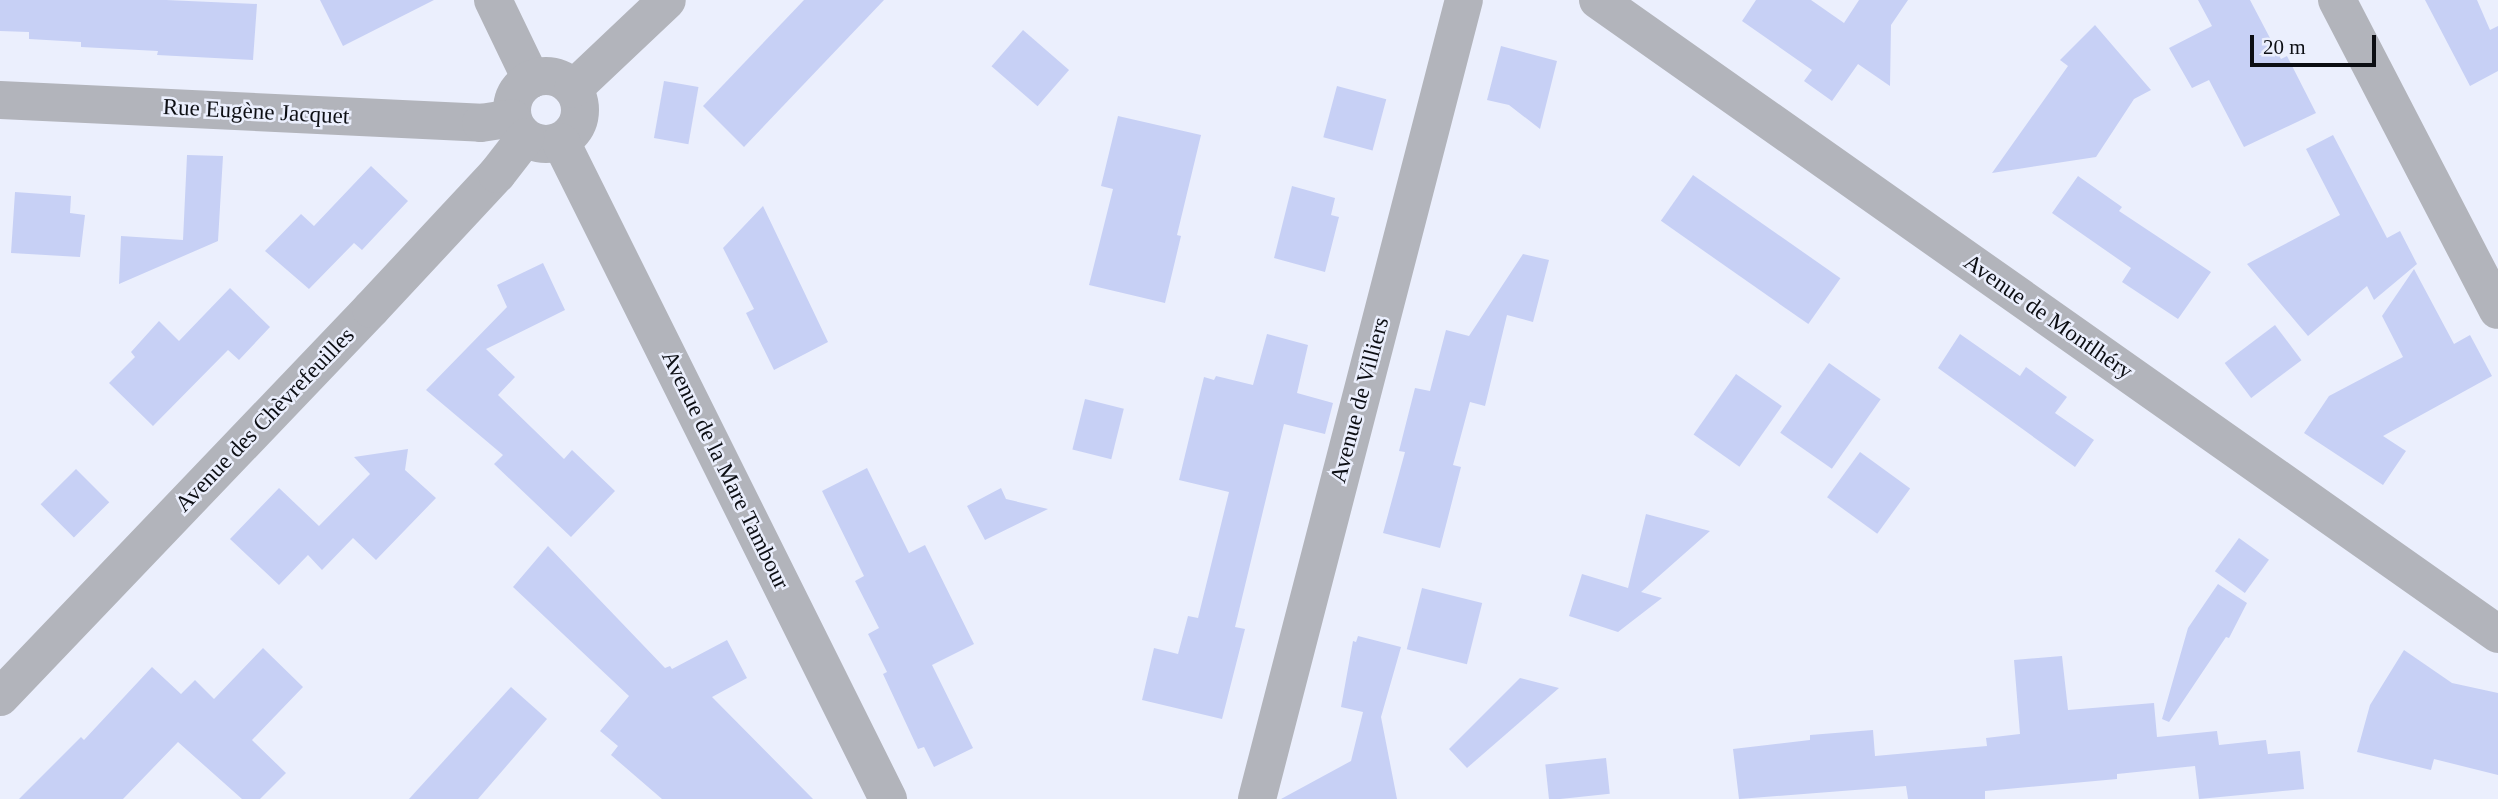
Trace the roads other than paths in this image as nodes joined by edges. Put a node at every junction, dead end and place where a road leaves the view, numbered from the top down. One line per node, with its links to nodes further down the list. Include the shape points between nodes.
1 (493, 0): 6 (street)
2 (667, 0): 7 (street)
3 (1464, 0): 14 (street, Avenue de Villiers)
4 (1598, 0): 11 (street, Avenue de Montlhéry)
5 (2337, 0): 10 (street)
6 (531, 79): 7 (street, via 554,77); 9 (street, via 519,88 512,102)
7 (573, 89): 9 (street, via 580,112 578,124)
8 (0, 100): 9 (street, Rue Eugène Jacquet, via 481,123)
9 (533, 133): 12 (street, Avenue des Chèvrefeuilles); 13 (street, Avenue de la Mare Tambour)
10 (2498, 310)
11 (2498, 634)
12 (0, 697)
13 (888, 799)
14 (1257, 799)

